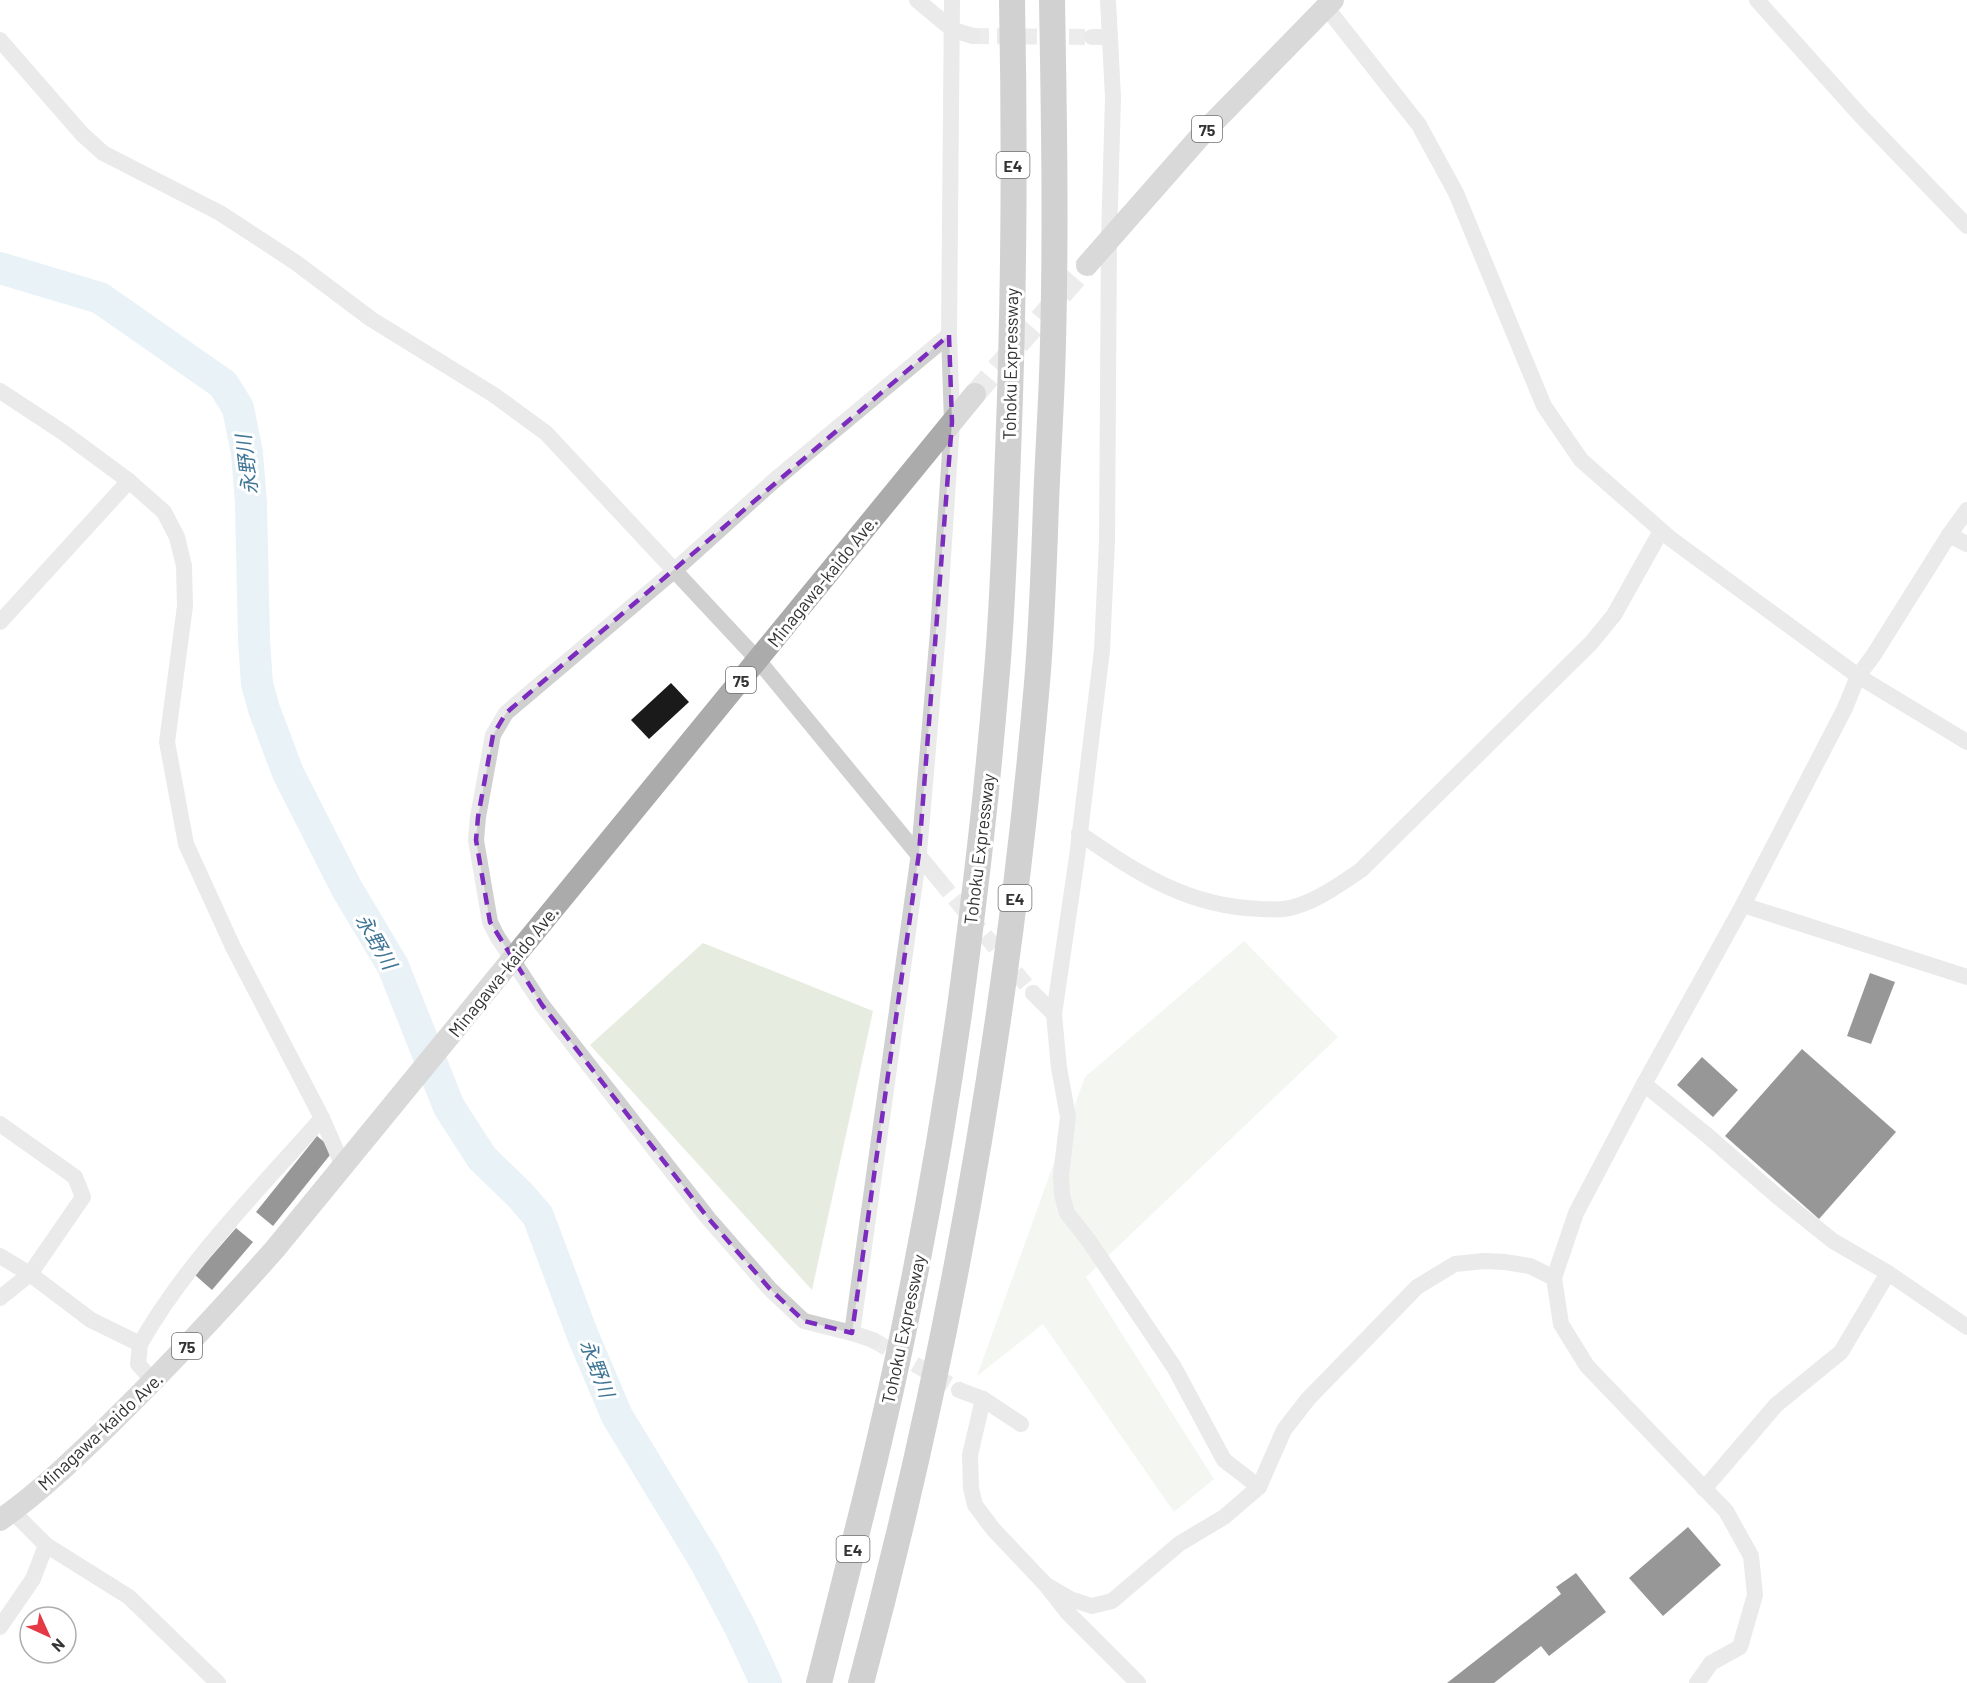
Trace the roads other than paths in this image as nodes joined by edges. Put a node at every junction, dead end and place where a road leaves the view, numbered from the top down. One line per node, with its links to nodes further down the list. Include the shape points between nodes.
1 (917, 0): 8 (street)
2 (952, 0): 8 (street)
3 (1012, 0): 62 (highway, Tohoku Expressway / E4, via 1012,330 1004,577 984,818 958,1017 908,1309)
4 (1052, 0): 63 (highway, E4, via 1053,339 1038,677 1025,819 999,1024 970,1202 919,1451)
5 (1108, 0): 11 (street)
6 (1757, 0): 13 (street)
7 (1330, 4): 14 (main road, 75, via 1204,132); 22 (street, via 1419,125 1456,194 1544,406 1581,460)
8 (953, 30): 9 (street); 16 (street)
9 (973, 36)
10 (1092, 37): 11 (street)
11 (1110, 37): 14 (street, via 1113,98)
12 (0, 40): 25 (street, via 103,153 220,213 371,319 494,395 536,426)
13 (1967, 226)
14 (1109, 239): 15 (main road, 75); 30 (street, via 1107,541 1102,650)
15 (1087, 265)
16 (949, 335): 19 (street); 25 (street, via 776,479)
17 (0, 391): 20 (street)
18 (975, 394): 19 (main road, Minagawa-kaido Ave. / 75)
19 (952, 422): 27 (main road, Minagawa-kaido Ave. / 75); 31 (street)
20 (129, 481): 26 (street); 39 (street, via 164,512 177,537 184,566 185,606 167,742 186,844 233,947)
21 (1967, 510): 23 (street)
22 (1661, 531): 28 (street); 30 (street, via 1614,615 1591,643 1361,870 1323,896 1285,909 1240,908 1184,895 1128,866)
23 (1949, 535): 24 (street); 28 (street)
24 (1967, 544)
25 (675, 570): 27 (street); 34 (street, via 506,712 492,735 476,840 490,922)
26 (0, 622)
27 (758, 660): 31 (street); 34 (main road, Minagawa-kaido Ave. / 75)
28 (1858, 676): 29 (street); 33 (street)
29 (1967, 742)
30 (1079, 832): 37 (street)
31 (919, 854): 32 (street); 48 (street)
32 (939, 880)
33 (1743, 904): 35 (street); 38 (street)
34 (510, 963): 41 (main road, Minagawa-kaido Ave. / 75); 48 (street, via 694,1200 770,1290 804,1321)
35 (1967, 977)
36 (1033, 993): 37 (street)
37 (1054, 1014): 55 (street, via 1068,1117 1061,1175 1067,1212 1174,1367 1224,1460)
38 (1644, 1084): 43 (street, via 1833,1241); 45 (street, via 1576,1213)
39 (322, 1118): 41 (street); 50 (street, via 214,1240 158,1313)
40 (0, 1124): 44 (street, via 75,1177 83,1197)
41 (348, 1160): 51 (main road, Minagawa-kaido Ave. / 75, via 275,1249)
42 (0, 1256): 44 (street)
43 (1888, 1272): 47 (street); 56 (street, via 1841,1352 1776,1405)
44 (30, 1274): 46 (street); 50 (street, via 91,1320)
45 (1554, 1278): 55 (street, via 1530,1266 1484,1261 1455,1264 1418,1287 1308,1399 1284,1430); 56 (street, via 1561,1324 1587,1366)
46 (0, 1298)
47 (1967, 1327)
48 (852, 1333): 49 (street)
49 (873, 1340)
50 (140, 1344): 51 (street, via 138,1364)
51 (153, 1381): 57 (main road, Minagawa-kaido Ave. / 75, via 72,1461)
52 (959, 1390): 53 (street)
53 (983, 1400): 54 (street); 59 (street, via 970,1455 970,1488 975,1505)
54 (1021, 1424)
55 (1259, 1486): 59 (street, via 1224,1517 1179,1544 1112,1601 1092,1606)
56 (1704, 1489): 65 (street, via 1726,1511 1751,1556 1755,1595 1740,1647 1711,1663)
57 (6, 1516): 58 (street)
58 (46, 1545): 60 (street, via 33,1579); 61 (street, via 129,1597)
59 (1046, 1585): 64 (street)
60 (0, 1627)
61 (219, 1683)
62 (819, 1683)
63 (861, 1683)
64 (1138, 1683)
65 (1697, 1683)

